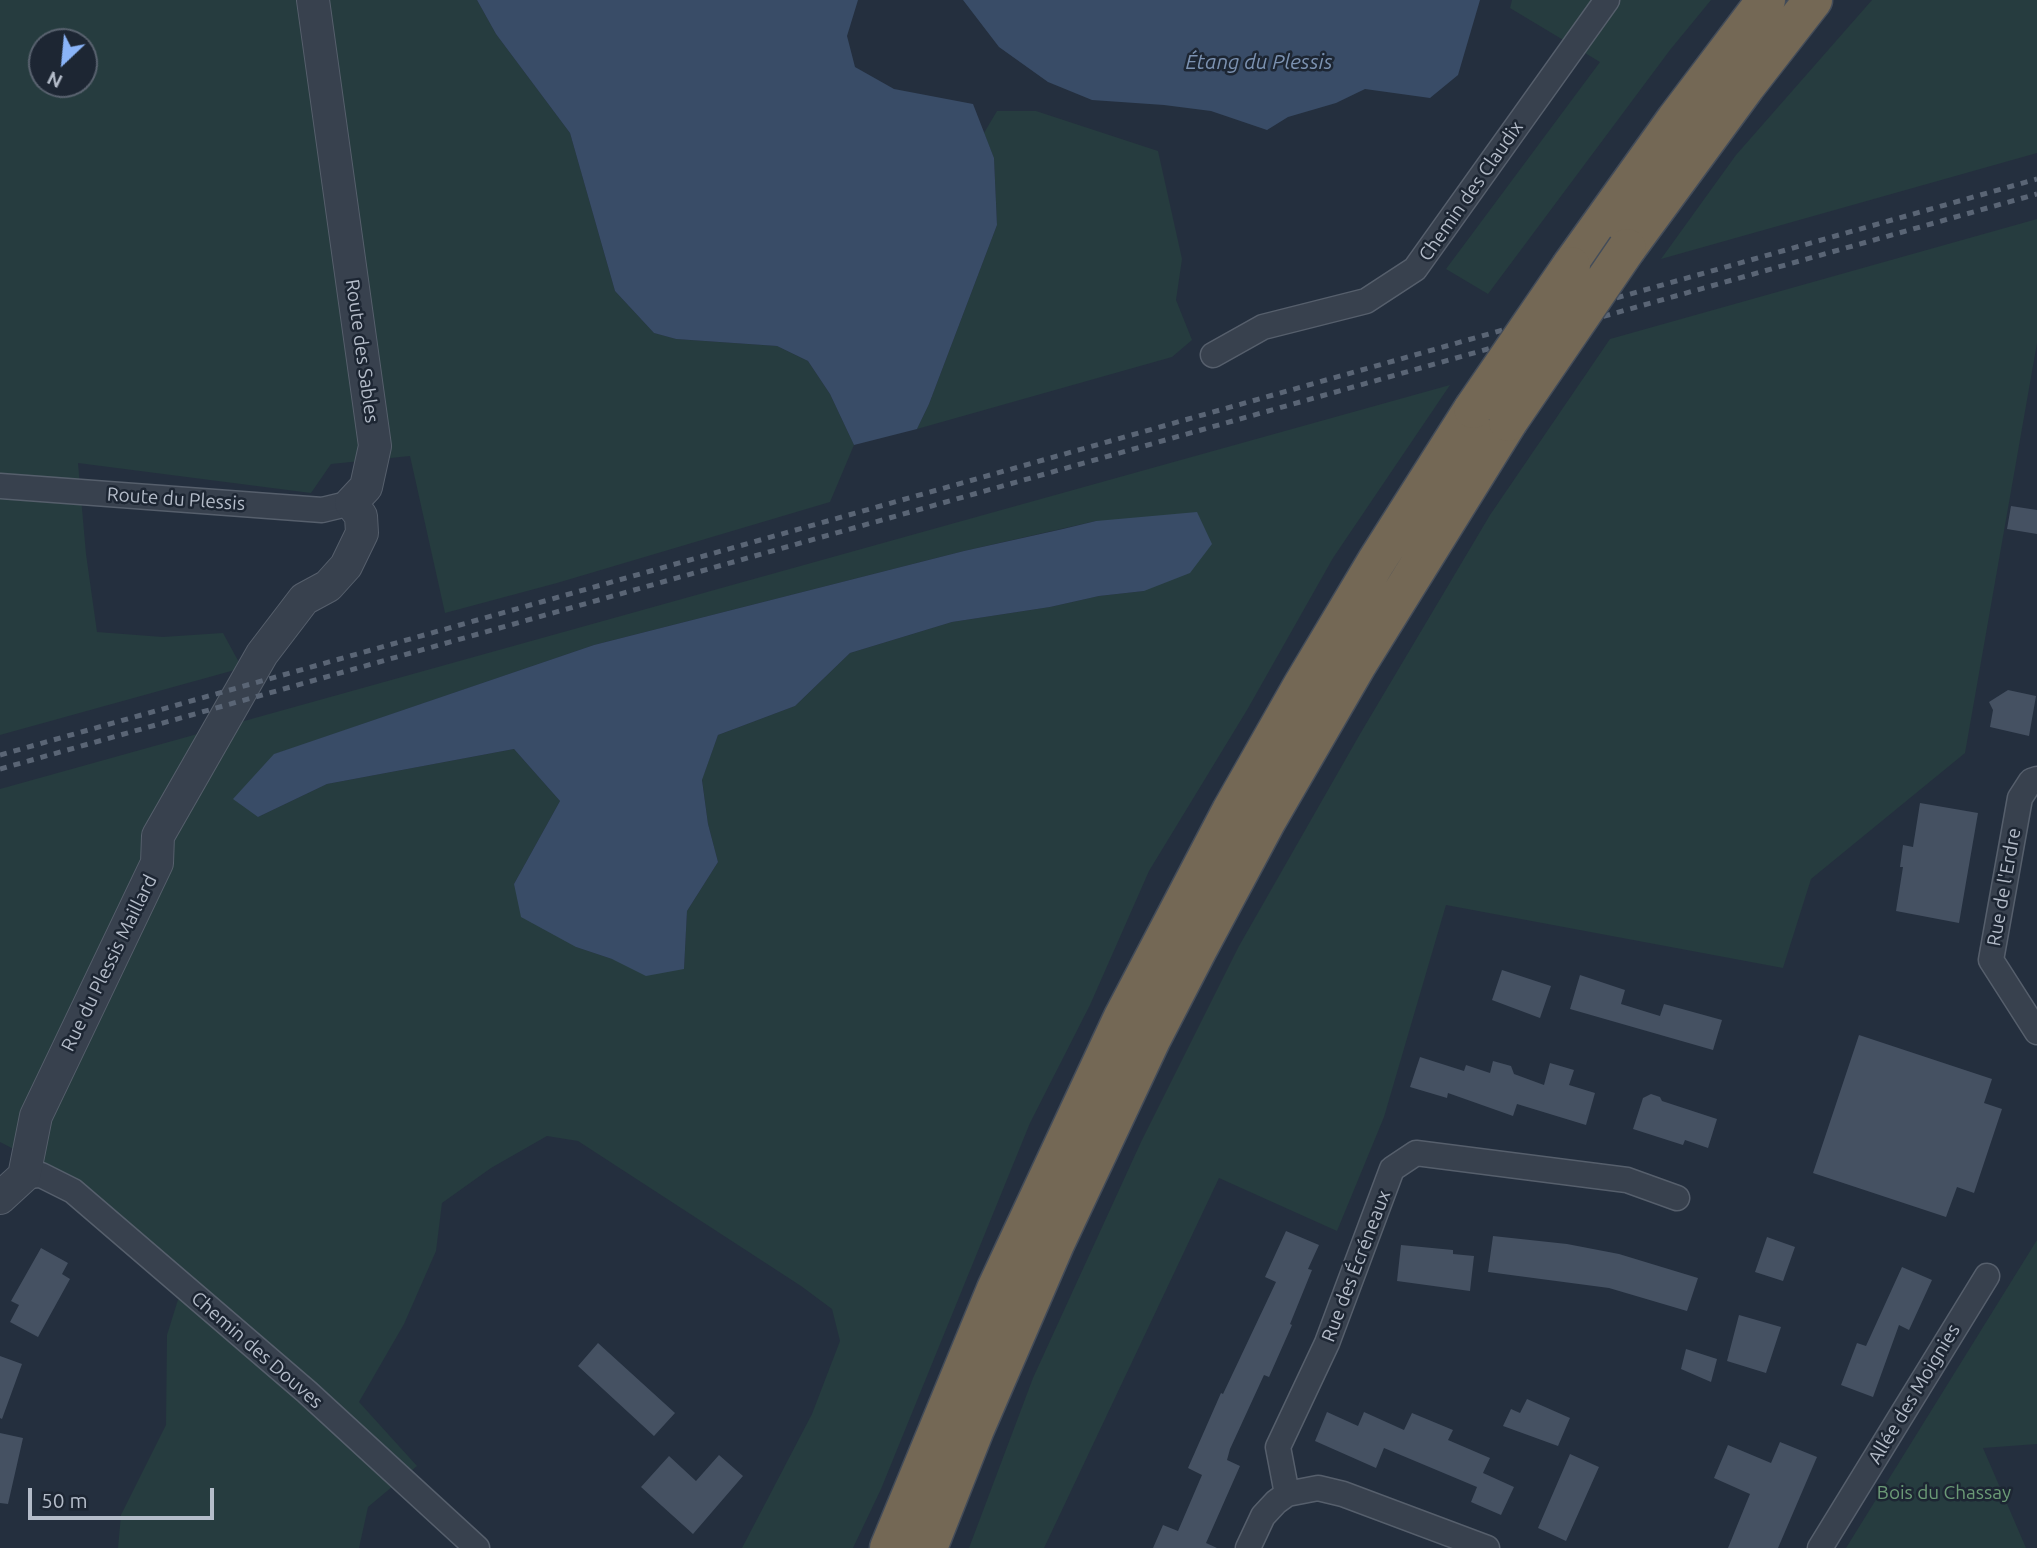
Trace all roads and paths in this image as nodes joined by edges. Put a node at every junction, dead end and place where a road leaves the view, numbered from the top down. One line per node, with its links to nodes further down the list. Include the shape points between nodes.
1 (313, 0): 8 (street, Route des Sables, via 375,446 366,487)
2 (1606, 0): 5 (street, Chemin des Claudix, via 1415,269 1366,300 1263,327)
3 (1766, 0): 6 (highway, bridge, via 1571,266)
4 (1813, 0): 6 (highway, bridge, via 1627,248)
5 (1213, 355)
6 (1491, 415): 17 (highway, via 1376,562 1226,822 1123,1017 996,1289); 18 (highway, via 1266,822 1146,1051 1055,1244)
7 (0, 486): 8 (street, Route du Plessis, via 323,510)
8 (351, 503): 11 (street, Rue du Plessis Maillard, via 361,516 362,533 346,566 328,586 304,599 262,654 158,836 157,863 36,1116)
9 (2037, 779): 10 (street, Rue de l'Erdre, via 2020,798 1991,960)
10 (2037, 1032)
11 (24, 1176): 12 (street); 16 (street, Chemin des Douves, via 41,1175 73,1191 307,1392)
12 (0, 1198)
13 (1677, 1198): 15 (street, Rue des Écréneaux, via 1627,1180 1416,1153 1392,1169 1328,1343 1278,1447)
14 (1987, 1276): 21 (street, Allée des Moignies)
15 (1287, 1494): 19 (street, via 1263,1516); 20 (street, via 1318,1488 1343,1494)
16 (477, 1548)
17 (889, 1548)
18 (928, 1548)
19 (1248, 1548)
20 (1486, 1548)
21 (1820, 1548)

